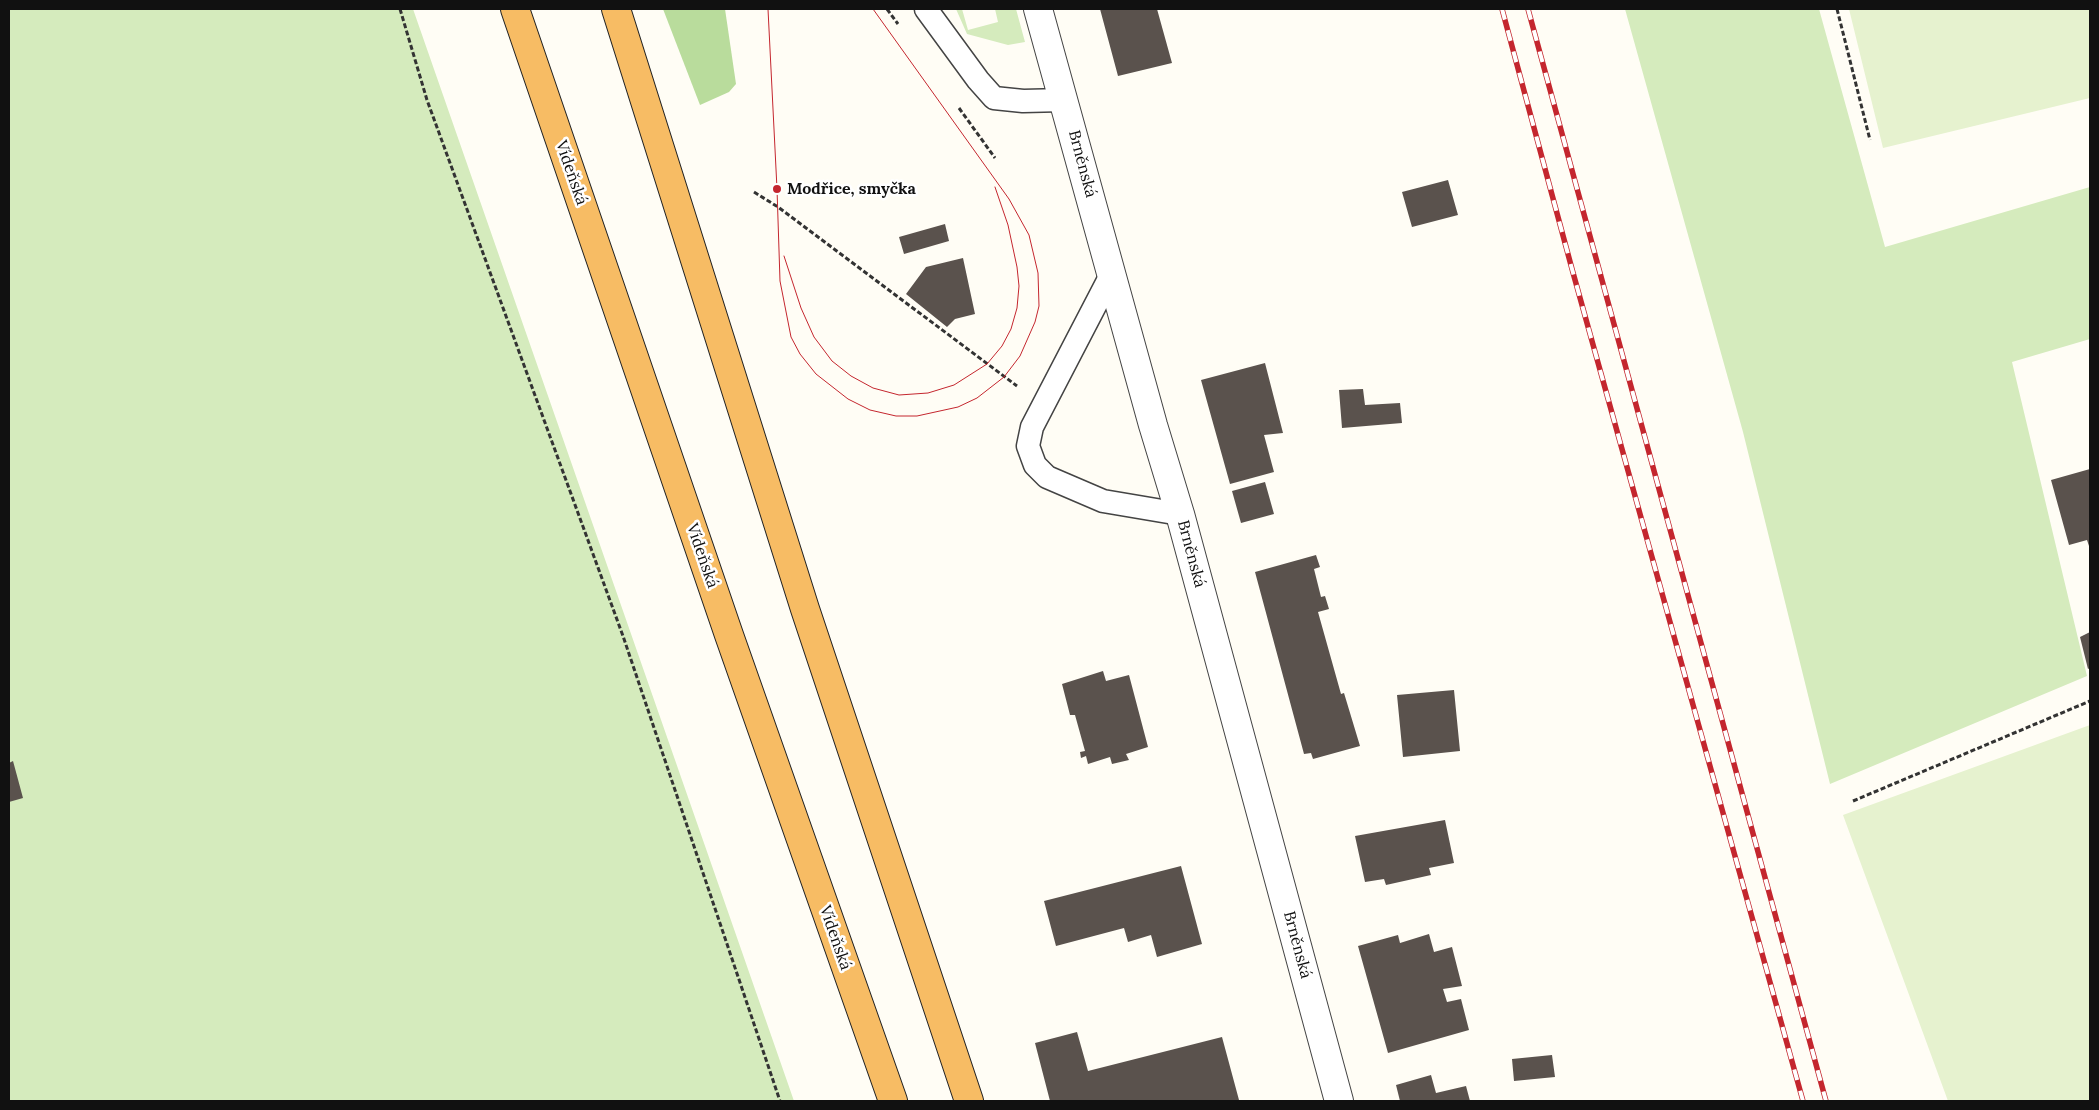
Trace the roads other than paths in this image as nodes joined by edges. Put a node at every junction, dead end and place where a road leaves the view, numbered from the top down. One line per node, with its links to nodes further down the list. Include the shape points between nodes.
1 (515, 9): 8 (highway, Vídeňská, via 729,635)
2 (616, 9): 9 (highway, via 802,599)
3 (926, 9): 5 (lane, via 994,98 1023,102)
4 (1038, 9): 5 (street, Brněnská)
5 (1064, 100): 6 (street, Brněnská)
6 (1111, 275): 7 (street, Brněnská); 7 (lane, via 1032,427 1028,446 1035,465 1047,477 1103,501)
7 (1180, 514): 10 (street, Brněnská)
8 (893, 1101)
9 (969, 1101)
10 (1339, 1101)

